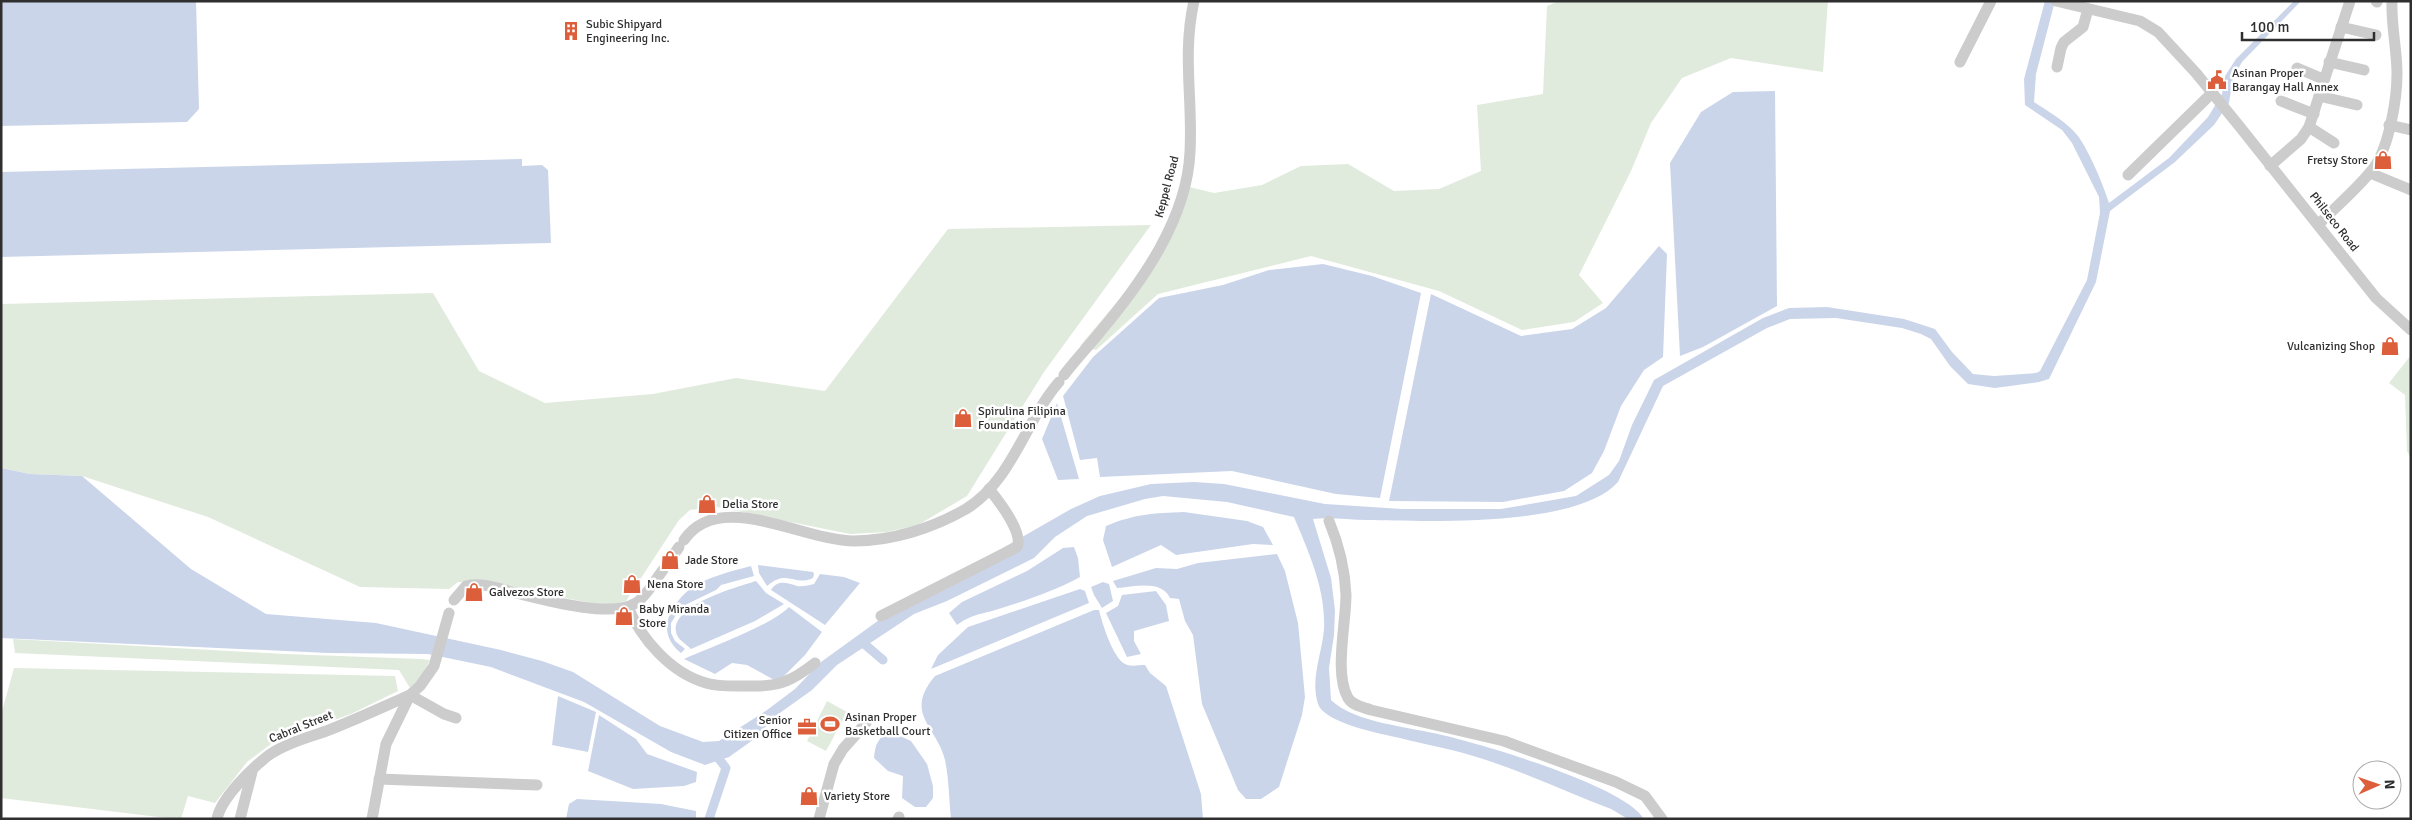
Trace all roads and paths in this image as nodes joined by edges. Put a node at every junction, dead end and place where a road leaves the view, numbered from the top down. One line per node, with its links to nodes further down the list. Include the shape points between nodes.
1 (1194, 1): 30 (street, Keppel Road, via 1187,41 1191,150 1180,202 1158,251 1134,288 1061,378 1007,466)
2 (1991, 1): 9 (street)
3 (2350, 1): 7 (street)
4 (2392, 1): 20 (street, via 2397,73)
5 (2065, 3): 6 (street, Philseco Road)
6 (2088, 9): 11 (street, via 2083,28 2064,42); 15 (street, Philseco Road, via 2148,24)
7 (2341, 27): 8 (street); 10 (street)
8 (2376, 35)
9 (1960, 62)
10 (2329, 62): 13 (street); 14 (street)
11 (2056, 67)
12 (2297, 68): 14 (street)
13 (2364, 70)
14 (2323, 79): 16 (street)
15 (2215, 96): 24 (street, Philseco Road); 26 (street)
16 (2319, 96): 18 (street); 19 (street)
17 (2281, 101): 19 (street)
18 (2357, 105)
19 (2314, 114): 21 (street)
20 (2389, 125): 22 (street); 25 (street, via 2381,156)
21 (2309, 127): 23 (street); 24 (street, via 2301,139)
22 (2411, 130)
23 (2334, 143)
24 (2270, 166): 28 (street, Philseco Road)
25 (2370, 173): 27 (street); 28 (street)
26 (2128, 174)
27 (2411, 190)
28 (2318, 224): 29 (street, Philseco Road, via 2376,298)
29 (2411, 330)
30 (989, 489): 32 (street, Keppel Road, via 967,508 915,531 855,541 831,539 747,518 716,517 698,524 641,599); 33 (street, via 1006,511 1019,537 1017,546)
31 (1329, 521): 45 (street, via 1343,570 1346,609 1343,680 1352,703 1504,741 1616,782 1645,796)
32 (628, 607): 34 (street, via 638,630 652,646 703,682 727,686 771,686 793,678); 35 (street, via 607,610 476,584 464,588 451,607 432,670)
33 (881, 616)
34 (815, 663)
35 (410, 695): 36 (street); 38 (street, Cabral Street, via 270,755); 39 (street, via 386,744)
36 (456, 718)
37 (866, 723): 44 (street, via 834,764)
38 (252, 772): 41 (street, Cabral Street, via 224,800); 42 (street)
39 (379, 779): 40 (street); 43 (street)
40 (537, 785)
41 (216, 819)
42 (240, 819)
43 (372, 819)
44 (819, 819)
45 (1662, 819)

